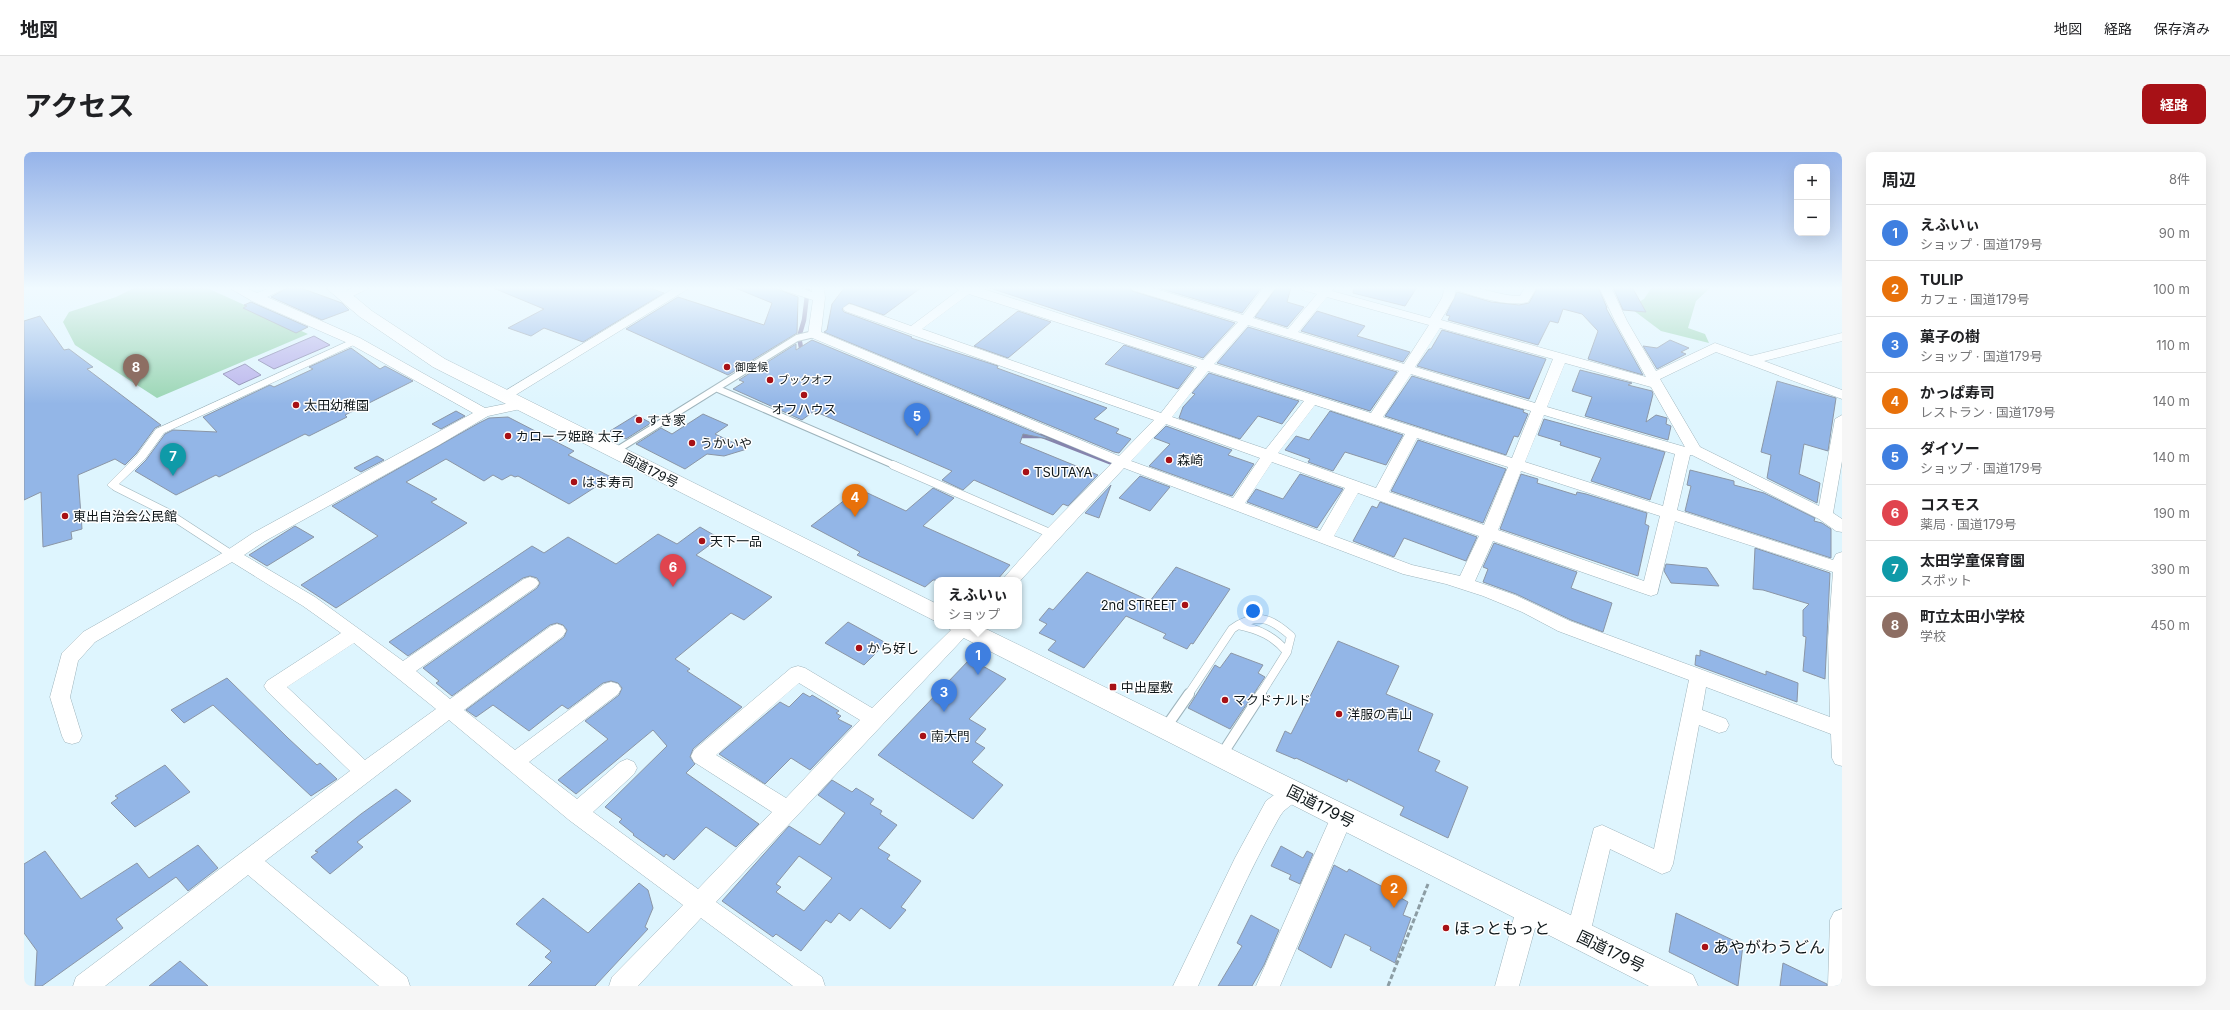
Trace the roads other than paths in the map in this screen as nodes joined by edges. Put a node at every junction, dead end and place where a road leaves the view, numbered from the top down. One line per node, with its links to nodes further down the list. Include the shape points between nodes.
1 (325, 326): 18 (street)
2 (384, 326): 26 (highway, 国道179号, via 414,348)
3 (625, 326): 26 (street)
4 (815, 326): 15 (street)
5 (898, 326): 14 (street)
6 (918, 326): 14 (street)
7 (1082, 326): 21 (street)
8 (1241, 326): 21 (street)
9 (1265, 326): 16 (street)
10 (1297, 326): 16 (street)
11 (1433, 326): 22 (street)
12 (1449, 326): 19 (street)
13 (1626, 326): 23 (street)
14 (912, 331): 30 (street)
15 (814, 334): 24 (lane, via 796,338); 38 (street)
16 (1290, 334): 22 (street)
17 (1842, 337): 20 (street)
18 (355, 341): 29 (street); 40 (street, via 160,431 141,457 112,485)
19 (1560, 358): 23 (street); 28 (street)
20 (1751, 360): 23 (street, via 1715,347); 25 (street)
21 (1205, 366): 27 (street); 30 (street)
22 (1407, 368): 28 (street); 32 (street)
23 (1655, 381): 34 (street)
24 (718, 389): 35 (lane); 47 (lane)
25 (1842, 395)
26 (512, 400): 29 (street); 35 (highway, 国道179号)
27 (1312, 400): 32 (street); 36 (street)
28 (1539, 407): 34 (street); 37 (street)
29 (483, 413): 49 (street, via 259,537)
30 (1164, 418): 36 (street); 38 (street)
31 (1842, 419): 44 (street)
32 (1374, 420): 33 (street)
33 (1413, 432): 37 (street); 41 (street)
34 (1688, 451): 43 (street); 44 (street)
35 (614, 452): 55 (highway, 国道179号)
36 (1269, 455): 39 (street); 42 (street)
37 (1517, 464): 43 (street); 46 (street)
38 (1117, 466): 42 (street); 47 (street)
39 (1355, 485): 41 (street); 48 (street)
40 (116, 487): 49 (lane, via 166,512)
41 (1380, 494): 46 (street)
42 (1236, 505): 48 (street)
43 (1669, 515): 46 (street, via 1651,590); 50 (street)
44 (1825, 515): 45 (street)
45 (1842, 527)
46 (1489, 532): 53 (street)
47 (1052, 534): 51 (street)
48 (1324, 538): 53 (street, via 1408,570 1443,576)
49 (232, 555): 60 (street, via 269,575); 71 (street, via 89,637 69,658 60,697)
50 (1841, 563): 54 (street)
51 (1013, 577)
52 (530, 583): 62 (street)
53 (1465, 584): 63 (street)
54 (1841, 598): 70 (street, via 1837,640)
55 (934, 612)
56 (1238, 625): 61 (lane, via 1254,628 1269,635 1280,643); 61 (lane, via 1249,618 1266,619 1280,626 1291,636); 69 (lane, via 1232,629)
57 (962, 629): 67 (street)
58 (968, 629): 69 (highway, 国道179号)
59 (557, 631): 65 (street)
60 (354, 634): 62 (street); 76 (street, via 274,686)
61 (1286, 652): 72 (lane)
62 (401, 672): 65 (street)
63 (1698, 680): 66 (street); 70 (street)
64 (611, 689): 74 (street)
65 (450, 710): 74 (street); 76 (street)
66 (1692, 714): 68 (street); 85 (street, via 1662,864 1602,835)
67 (874, 719): 78 (street); 78 (street, via 798,673 701,756)
68 (1718, 725)
69 (1165, 728): 72 (highway, 国道179号)
70 (1841, 729): 73 (street)
71 (72, 736)
72 (1221, 756): 77 (highway, 国道179号)
73 (1842, 758)
74 (514, 762): 79 (street)
75 (627, 768): 79 (street)
76 (364, 772): 81 (street)
77 (1293, 792): 80 (highway, 国道179号); 90 (street, via 1274,807)
78 (787, 810): 82 (street)
79 (577, 813): 82 (street)
80 (1342, 817): 83 (highway, 国道179号); 91 (street)
81 (249, 862): 86 (street); 87 (street)
82 (700, 905): 88 (street); 89 (street)
83 (1528, 910): 85 (highway, 国道179号); 92 (street)
84 (1842, 920): 94 (street)
85 (1578, 934): 93 (highway, 国道179号)
86 (85, 986)
87 (398, 986)
88 (621, 986)
89 (813, 986)
90 (1185, 986)
91 (1268, 986)
92 (1507, 986)
93 (1682, 986)
94 (1840, 986)

